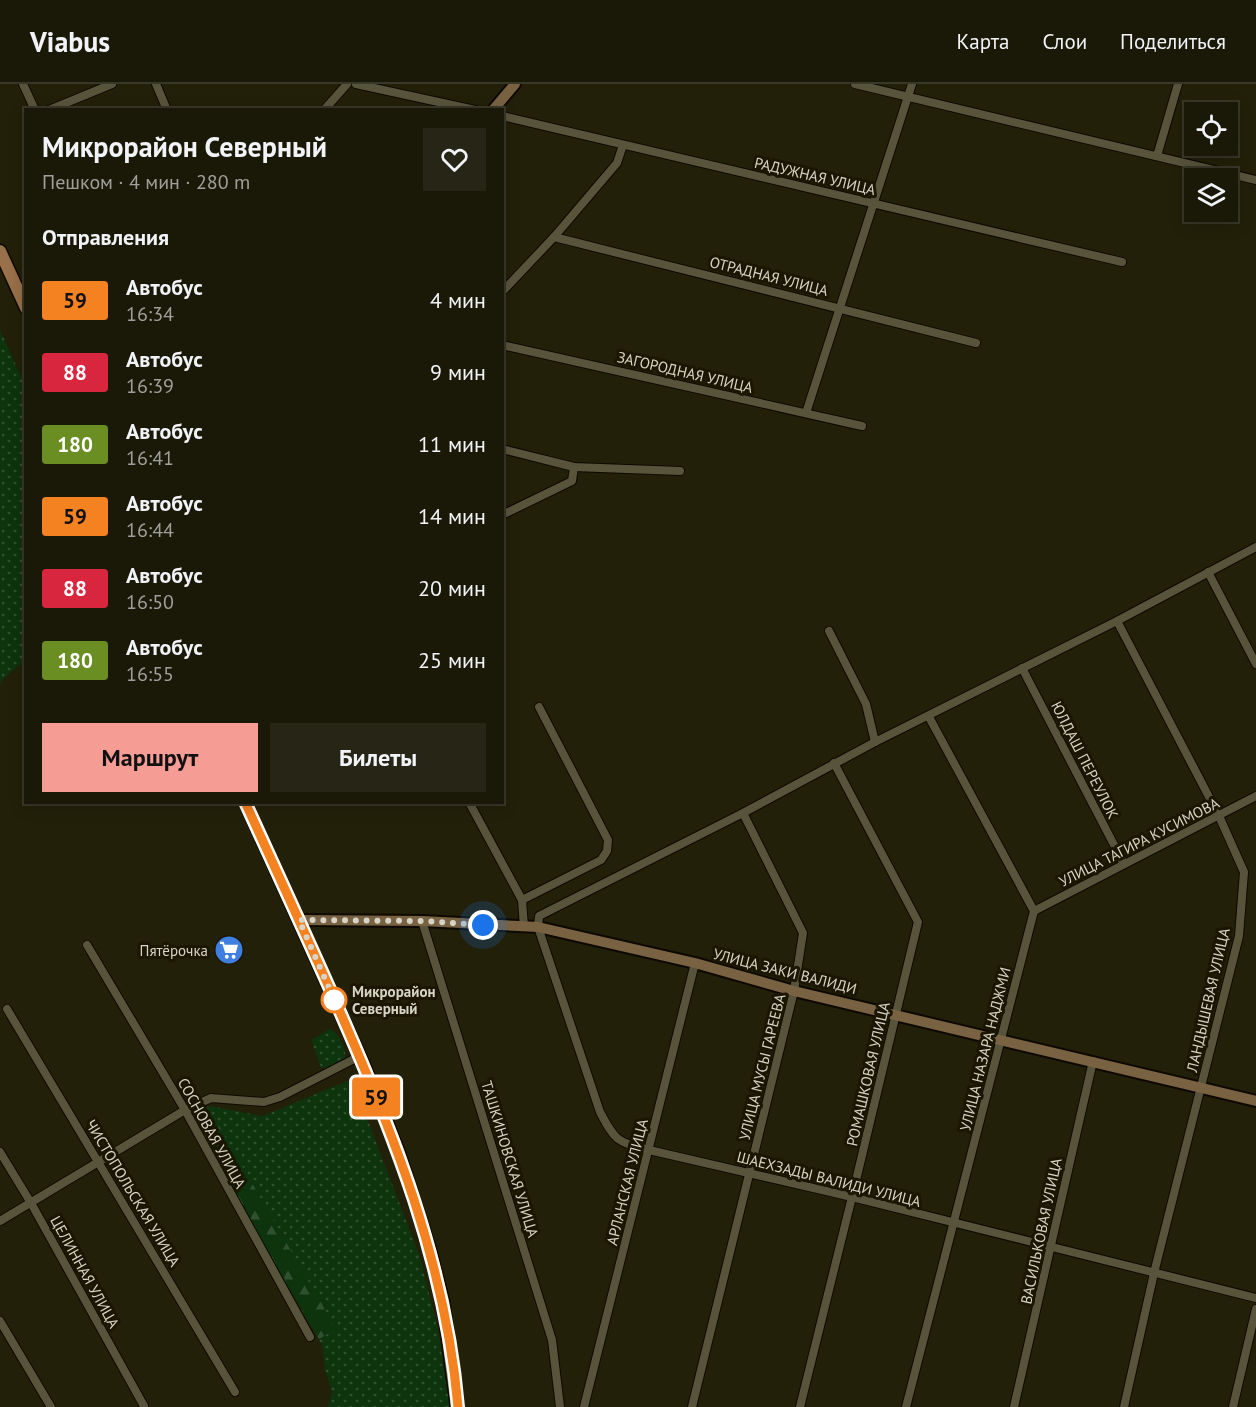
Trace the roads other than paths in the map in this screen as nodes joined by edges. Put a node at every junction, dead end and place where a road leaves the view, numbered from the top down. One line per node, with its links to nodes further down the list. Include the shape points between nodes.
1 (23, 84): 11 (street)
2 (112, 84): 12 (street)
3 (156, 84): 13 (street)
4 (347, 84): 14 (street)
5 (356, 84): 15 (street)
6 (515, 84): 16 (street)
7 (855, 84): 10 (street)
8 (912, 84): 10 (street)
9 (1178, 84): 19 (street)
10 (908, 96): 19 (street); 21 (street)
11 (34, 108)
12 (54, 108)
13 (166, 108)
14 (326, 108)
15 (466, 108)
16 (495, 108)
17 (504, 116): 18 (street, РАДУЖНАЯ УЛИЦА)
18 (623, 145): 21 (street, РАДУЖНАЯ УЛИЦА); 22 (street, via 617,163)
19 (1157, 156): 20 (street)
20 (1256, 180)
21 (873, 203): 24 (street, РАДУЖНАЯ УЛИЦА); 27 (street)
22 (554, 237): 25 (street); 27 (street, ОТРАДНАЯ УЛИЦА)
23 (0, 251): 26 (main road)
24 (1122, 262)
25 (504, 290)
26 (24, 304)
27 (841, 308): 28 (street, ОТРАДНАЯ УЛИЦА); 30 (street)
28 (976, 343)
29 (504, 345): 30 (street, ЗАГОРОДНАЯ УЛИЦА)
30 (806, 413): 31 (street, ЗАГОРОДНАЯ УЛИЦА)
31 (862, 426)
32 (504, 450): 33 (street)
33 (574, 467): 34 (street); 35 (street, via 572,481)
34 (680, 471)
35 (504, 513)
36 (1256, 547): 37 (street)
37 (1208, 572): 38 (street); 40 (street)
38 (1117, 621): 41 (street); 50 (street, ЛАНДЫШЕВАЯ УЛИЦА)
39 (829, 632): 44 (street, via 866,704)
40 (1256, 664)
41 (1022, 668): 43 (street); 51 (street, ЮЛДАШ ПЕРЕУЛОК)
42 (539, 707): 52 (street, via 608,840 601,860)
43 (929, 717): 44 (street); 53 (street)
44 (874, 742): 45 (street)
45 (834, 763): 49 (street); 62 (street, РОМАШКОВАЯ УЛИЦА, via 918,922)
46 (1256, 796): 50 (street, УЛИЦА ТАГИРА КУСИМОВА)
47 (246, 804): 54 (main road)
48 (470, 804): 52 (street)
49 (743, 813): 57 (street, via 539,916); 60 (street, УЛИЦА МУСЫ ГАРЕЕВА, via 803,933)
50 (1219, 816): 51 (street, УЛИЦА ТАГИРА КУСИМОВА); 66 (street, ЛАНДЫШЕВАЯ УЛИЦА, via 1244,872 1239,936)
51 (1124, 864): 53 (street, УЛИЦА ТАГИРА КУСИМОВА)
52 (522, 900): 56 (street)
53 (1034, 911): 63 (street, УЛИЦА НАЗАРА НАДЖМИ)
54 (299, 920): 55 (street, УЛИЦА ЗАКИ ВАЛИДИ); 64 (main road)
55 (422, 921): 56 (street, УЛИЦА ЗАКИ ВАЛИДИ); 87 (street, ТАШКИНОВСКАЯ УЛИЦА, via 552,1340)
56 (524, 927): 57 (street, УЛИЦА ЗАКИ ВАЛИДИ)
57 (538, 927): 59 (street, УЛИЦА ЗАКИ ВАЛИДИ); 69 (street, ШАЕХЗАДЫ ВАЛИДИ УЛИЦА, via 600,1112 613,1137)
58 (87, 945): 68 (street, СОСНОВАЯ УЛИЦА)
59 (695, 963): 60 (street, УЛИЦА ЗАКИ ВАЛИДИ); 69 (street, АРЛАНСКАЯ УЛИЦА)
60 (794, 991): 62 (street, УЛИЦА ЗАКИ ВАЛИДИ); 72 (street, УЛИЦА МУСЫ ГАРЕЕВА)
61 (7, 1009): 71 (street, ЧИСТОПОЛЬСКАЯ УЛИЦА)
62 (896, 1014): 63 (street, УЛИЦА ЗАКИ ВАЛИДИ); 73 (street, РОМАШКОВАЯ УЛИЦА)
63 (1001, 1041): 65 (street, УЛИЦА ЗАКИ ВАЛИДИ); 76 (street, УЛИЦА НАЗАРА НАДЖМИ)
64 (360, 1056): 68 (street, via 264,1102 210,1098); 86 (main road, via 399,1153 430,1250)
65 (1093, 1062): 66 (street, УЛИЦА ЗАКИ ВАЛИДИ); 77 (street, ВАСИЛЬКОВАЯ УЛИЦА)
66 (1201, 1089): 67 (street, УЛИЦА ЗАКИ ВАЛИДИ); 78 (street, ЛАНДЫШЕВАЯ УЛИЦА)
67 (1256, 1101)
68 (184, 1110): 71 (street); 82 (street, СОСНОВАЯ УЛИЦА)
69 (649, 1150): 72 (street, ШАЕХЗАДЫ ВАЛИДИ УЛИЦА); 88 (street, АРЛАНСКАЯ УЛИЦА)
70 (0, 1152): 74 (street, ЦЕЛИННАЯ УЛИЦА)
71 (99, 1163): 74 (street); 83 (street, ЧИСТОПОЛЬСКАЯ УЛИЦА)
72 (750, 1173): 73 (street, ШАЕХЗАДЫ ВАЛИДИ УЛИЦА); 89 (street, УЛИЦА МУСЫ ГАРЕЕВА)
73 (852, 1197): 76 (street, ШАЕХЗАДЫ ВАЛИДИ УЛИЦА); 90 (street, РОМАШКОВАЯ УЛИЦА)
74 (31, 1203): 75 (street); 84 (street, ЦЕЛИННАЯ УЛИЦА)
75 (0, 1221)
76 (954, 1223): 77 (street, ШАЕХЗАДЫ ВАЛИДИ УЛИЦА); 91 (street, УЛИЦА НАЗАРА НАДЖМИ)
77 (1050, 1248): 78 (street, ШАЕХЗАДЫ ВАЛИДИ УЛИЦА); 92 (street, ВАСИЛЬКОВАЯ УЛИЦА)
78 (1154, 1273): 79 (street, ШАЕХЗАДЫ ВАЛИДИ УЛИЦА); 93 (street, ЛАНДЫШЕВАЯ УЛИЦА)
79 (1256, 1298)
80 (1256, 1309): 94 (street)
81 (0, 1321): 85 (street)
82 (310, 1337)
83 (235, 1392)
84 (144, 1406)
85 (51, 1407)
86 (458, 1407)
87 (560, 1407)
88 (584, 1407)
89 (692, 1407)
90 (800, 1407)
91 (906, 1407)
92 (1014, 1407)
93 (1124, 1407)
94 (1233, 1407)

